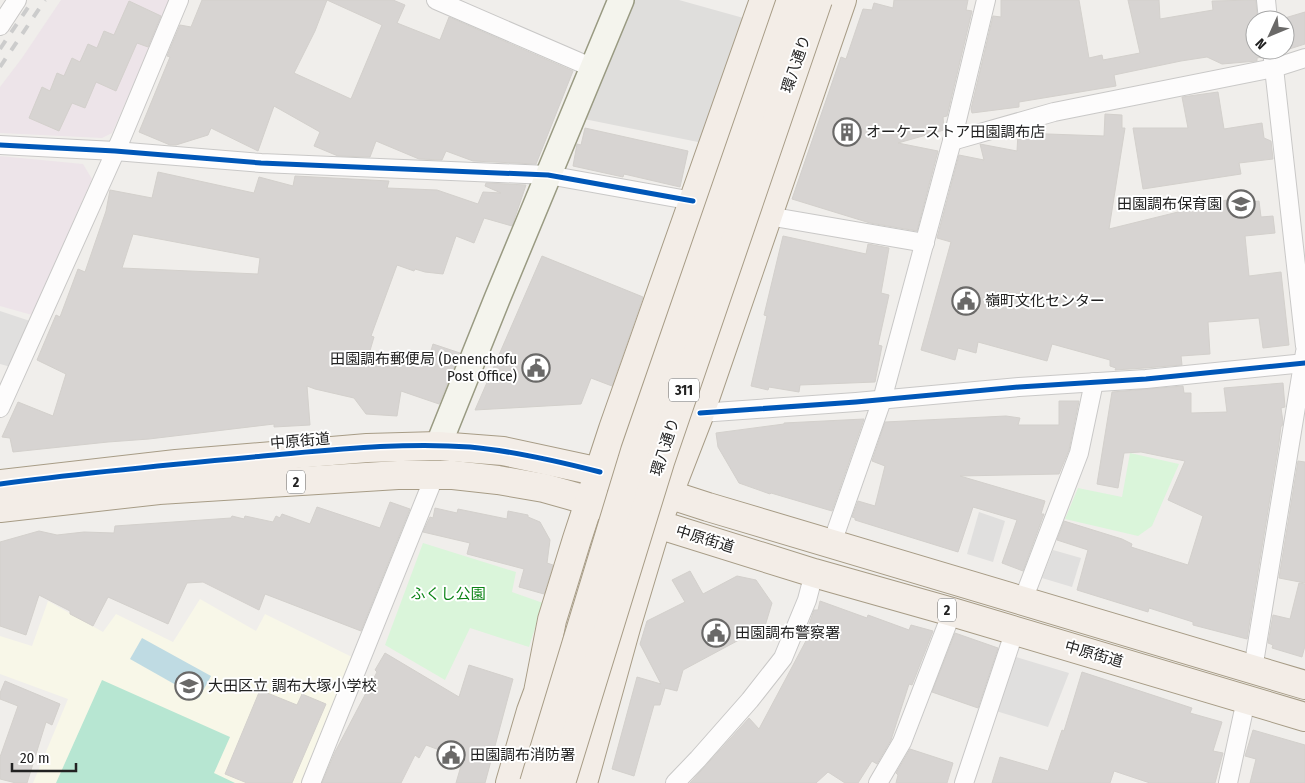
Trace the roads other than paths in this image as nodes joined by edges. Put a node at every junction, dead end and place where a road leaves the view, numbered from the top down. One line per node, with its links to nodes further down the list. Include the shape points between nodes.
1 (17, 0): 10 (street)
2 (179, 0): 17 (street)
3 (436, 0): 13 (street)
4 (621, 0): 13 (street)
5 (764, 0): 19 (main road)
6 (791, 0): 49 (main road, 環八通り / 311, bridge, via 635,451)
7 (818, 0): 50 (main road, 環八通り / 311, bridge, via 660,462)
8 (842, 0): 20 (main road)
9 (986, 0): 15 (street)
10 (0, 26)
11 (1305, 58): 14 (street)
12 (1273, 60): 14 (street)
13 (593, 68): 18 (street)
14 (1274, 68): 15 (street, via 1054,112); 22 (street)
15 (952, 140): 21 (street)
16 (0, 145): 17 (street)
17 (115, 151): 18 (street, via 261,163); 26 (street)
18 (548, 175): 19 (street); 28 (street)
19 (693, 202): 29 (main road)
20 (768, 216): 21 (street); 27 (main road)
21 (925, 243): 25 (street)
22 (1305, 346)
23 (1305, 359): 24 (street, via 1215,374); 41 (street)
24 (1094, 382): 25 (street); 38 (street, via 1079,453)
25 (882, 400): 27 (street); 36 (street)
26 (0, 408)
27 (700, 414): 32 (main road)
28 (438, 446): 29 (main road, 中原街道 / 2, via 503,451); 31 (main road, 中原街道 / 2, via 367,448 223,460)
29 (600, 472): 32 (main road, 中原街道 / 2); 33 (main road)
30 (436, 475): 33 (main road, 中原街道 / 2, via 498,480); 34 (main road, 中原街道 / 2, via 169,489); 47 (street)
31 (0, 484)
32 (669, 495): 35 (main road); 36 (main road, 中原街道 / 2)
33 (590, 501): 35 (main road, 中原街道 / 2); 43 (main road, via 552,620)
34 (0, 508)
35 (657, 524): 37 (main road, 中原街道 / 2); 45 (main road)
36 (832, 543): 38 (main road, 中原街道 / 2)
37 (814, 572): 39 (main road, 中原街道 / 2); 52 (street, via 807,600 783,658 744,707)
38 (1023, 600): 41 (main road, 中原街道 / 2)
39 (952, 612): 40 (main road, 中原街道 / 2); 53 (street, via 902,742)
40 (1015, 630): 44 (main road, 中原街道 / 2); 54 (street)
41 (1253, 669): 42 (main road, 中原街道 / 2)
42 (1305, 685)
43 (538, 692): 45 (main road); 48 (main road)
44 (1246, 700): 46 (main road, 中原街道 / 2); 55 (street)
45 (603, 712): 51 (main road)
46 (1305, 718)
47 (311, 783)
48 (510, 783)
49 (534, 783)
50 (560, 783)
51 (583, 783)
52 (675, 783)
53 (878, 783)
54 (964, 783)
55 (1228, 783)

